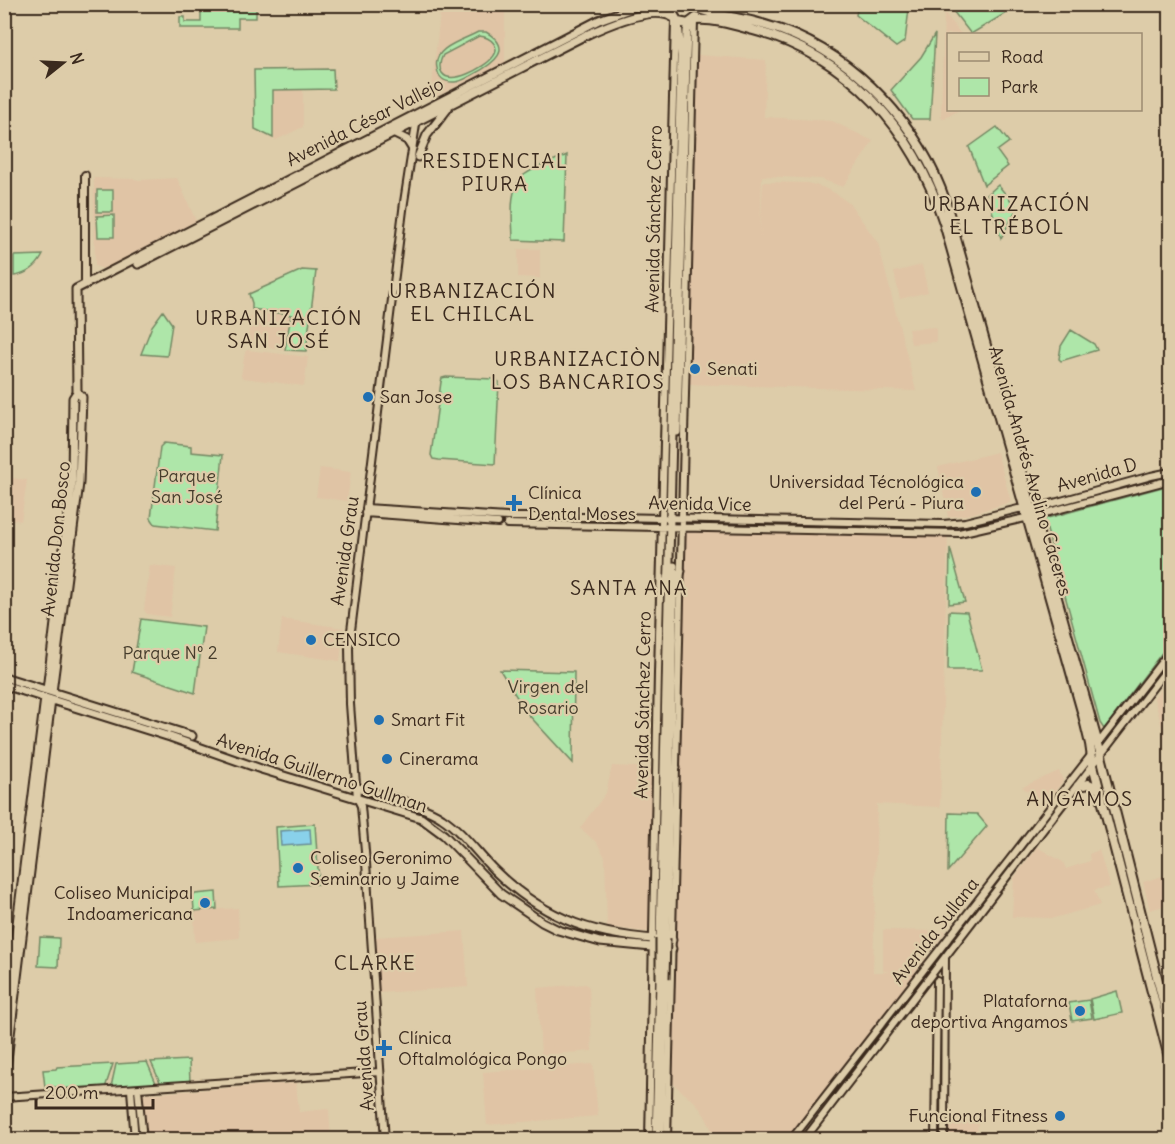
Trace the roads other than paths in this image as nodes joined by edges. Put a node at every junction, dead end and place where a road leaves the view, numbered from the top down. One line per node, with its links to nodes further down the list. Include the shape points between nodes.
1 (675, 5): 3 (highway); 11 (main road, Avenida César Vallejo, via 635,8 599,20)
2 (696, 6): 4 (highway, Avenida Andrés Avelino Cáceres); 5 (highway)
3 (676, 20): 5 (highway, Avenida Andrés Avelino Cáceres); 8 (main road, Avenida Sánchez Cerro); 9 (main road, Avenida Sánchez Cerro); 10 (main road, Avenida César Vallejo, via 656,14 615,22)
4 (731, 21): 5 (highway, Avenida Andrés Avelino Cáceres); 16 (highway, Avenida Andrés Avelino Cáceres, via 781,30 818,47 873,89 916,141)
5 (693, 22): 6 (main road, Avenida Sánchez Cerro, via 687,31); 7 (main road, Avenida Sánchez Cerro)
6 (686, 58): 7 (main road); 29 (main road, Avenida Sánchez Cerro)
7 (693, 68): 29 (main road, Avenida Sánchez Cerro)
8 (680, 70): 9 (main road); 25 (main road, Avenida Sánchez Cerro)
9 (673, 89): 23 (main road, Avenida Sánchez Cerro)
10 (458, 100): 12 (main road, Avenida César Vallejo); 15 (main road, via 433,125)
11 (418, 112): 12 (main road, Avenida Grau); 19 (main road, Avenida César Vallejo)
12 (416, 123): 13 (main road, Avenida César Vallejo); 14 (main road, Avenida Grau)
13 (395, 134): 14 (main road); 18 (main road, Avenida César Vallejo)
14 (412, 148): 27 (main road, Avenida Grau)
15 (418, 157)
16 (929, 172): 21 (highway, Avenida Andrés Avelino Cáceres, via 928,187 944,223); 21 (highway, Avenida Andrés Avelino Cáceres, via 946,202)
17 (85, 175): 19 (main road)
18 (138, 264)
19 (85, 283): 20 (main road, Avenida César Vallejo)
20 (76, 289): 45 (main road, Avenida Don Bosco, via 77,392 82,397 79,483)
21 (965, 298): 26 (highway, Avenida Andrés Avelino Cáceres)
22 (1170, 472): 26 (main road, Avenida D)
23 (663, 473): 25 (main road); 29 (main road, Avenida Sánchez Cerro)
24 (1170, 480): 28 (main road, Avenida D)
25 (671, 486): 29 (main road, Avenida Sánchez Cerro)
26 (1027, 508): 28 (highway, Avenida Andrés Avelino Cáceres); 30 (main road, Avenida Vice, via 956,523)
27 (366, 511): 29 (main road, Avenida Vice); 31 (main road); 57 (main road, Avenida Grau, via 348,655)
28 (1031, 517): 34 (main road, Avenida Vice, via 946,534); 48 (highway, Avenida Andrés Avelino Cáceres); 49 (highway, Avenida Andrés Avelino Cáceres)
29 (672, 518): 30 (main road, Avenida Vice); 33 (main road, Avenida Sánchez Cerro); 33 (main road, Avenida Sánchez Cerro)
30 (795, 521): 34 (main road)
31 (498, 523)
32 (507, 524): 33 (main road, Avenida Vice)
33 (672, 527): 34 (main road, Avenida Vice); 35 (main road, Avenida Sánchez Cerro); 36 (main road, Avenida Sánchez Cerro); 37 (main road, Avenida Sánchez Cerro); 38 (main road, Avenida Sánchez Cerro)
34 (795, 530)
35 (681, 571): 37 (main road); 41 (main road, Avenida Sánchez Cerro)
36 (669, 575): 38 (main road); 62 (main road, Avenida Sánchez Cerro)
37 (674, 589): 39 (main road, Avenida Sánchez Cerro)
38 (661, 591): 62 (main road, Avenida Sánchez Cerro)
39 (673, 628): 41 (main road); 55 (main road, Avenida Sánchez Cerro)
40 (1170, 651): 48 (main road, Avenida Sullana)
41 (679, 659): 52 (main road, Avenida Sánchez Cerro)
42 (1170, 665): 50 (main road, Avenida Sullana)
43 (4, 677): 45 (main road, Avenida Guillermo Gullman)
44 (4, 686): 45 (main road, Avenida Guillermo Gullman)
45 (49, 695): 46 (main road, Avenida Guillermo Gullman); 68 (main road, Avenida Don Bosco); 72 (main road, Avenida Don Bosco)
46 (145, 725): 47 (main road, Avenida Guillermo Gullman); 59 (main road, Avenida Guillermo Gullman, via 190,745)
47 (192, 736)
48 (1100, 742): 49 (main road, Avenida Sullana); 50 (highway, Avenida Andrés Avelino Cáceres)
49 (1092, 754): 51 (highway, Avenida Andrés Avelino Cáceres); 53 (main road, Avenida Sullana)
50 (1100, 756): 51 (main road, Avenida Sullana); 69 (highway, Avenida Andrés Avelino Cáceres)
51 (1093, 765): 54 (main road, Avenida Sullana); 58 (highway, Avenida Andrés Avelino Cáceres)
52 (676, 768): 55 (main road); 62 (main road, Avenida Sánchez Cerro)
53 (1081, 768): 54 (main road); 60 (main road, Avenida Sullana)
54 (1088, 772): 56 (main road, Avenida Sullana)
55 (669, 782): 62 (main road, Avenida Sánchez Cerro)
56 (1078, 786): 58 (highway, via 1089,784); 61 (main road, Avenida Sullana)
57 (356, 787): 59 (main road, Avenida Grau); 62 (main road, Avenida Guillermo Gullman, via 440,816 509,884 555,916 600,931)
58 (1100, 790): 70 (highway, Avenida Andrés Avelino Cáceres)
59 (357, 798): 63 (main road, Avenida Guillermo Gullman, via 421,818 434,826 501,894 542,922 600,942); 71 (main road, Avenida Grau, via 366,863)
60 (1000, 871): 61 (main road); 82 (main road, Avenida Sullana)
61 (1007, 878): 65 (main road, Avenida Sullana)
62 (663, 939): 63 (main road, Avenida Sánchez Cerro); 64 (main road, Avenida Sánchez Cerro); 66 (main road, Avenida Sánchez Cerro, bridge)
63 (653, 948): 64 (main road, Avenida Guillermo Gullman); 78 (main road, Avenida Sánchez Cerro)
64 (672, 949): 81 (main road, Avenida Sánchez Cerro)
65 (945, 957): 83 (main road, Avenida Sullana); 85 (main road)
66 (662, 979): 79 (main road, Avenida Sánchez Cerro); 80 (main road, Avenida Sánchez Cerro)
67 (937, 981): 84 (main road)
68 (4, 1028)
69 (1170, 1028)
70 (1170, 1061)
71 (380, 1072): 73 (main road); 77 (main road, Avenida Grau)
72 (4, 1083)
73 (134, 1089): 74 (main road); 75 (main road); 76 (main road)
74 (4, 1097)
75 (135, 1140)
76 (143, 1140)
77 (385, 1140)
78 (649, 1140)
79 (656, 1140)
80 (661, 1140)
81 (667, 1140)
82 (791, 1140)
83 (804, 1140)
84 (935, 1140)
85 (944, 1140)

